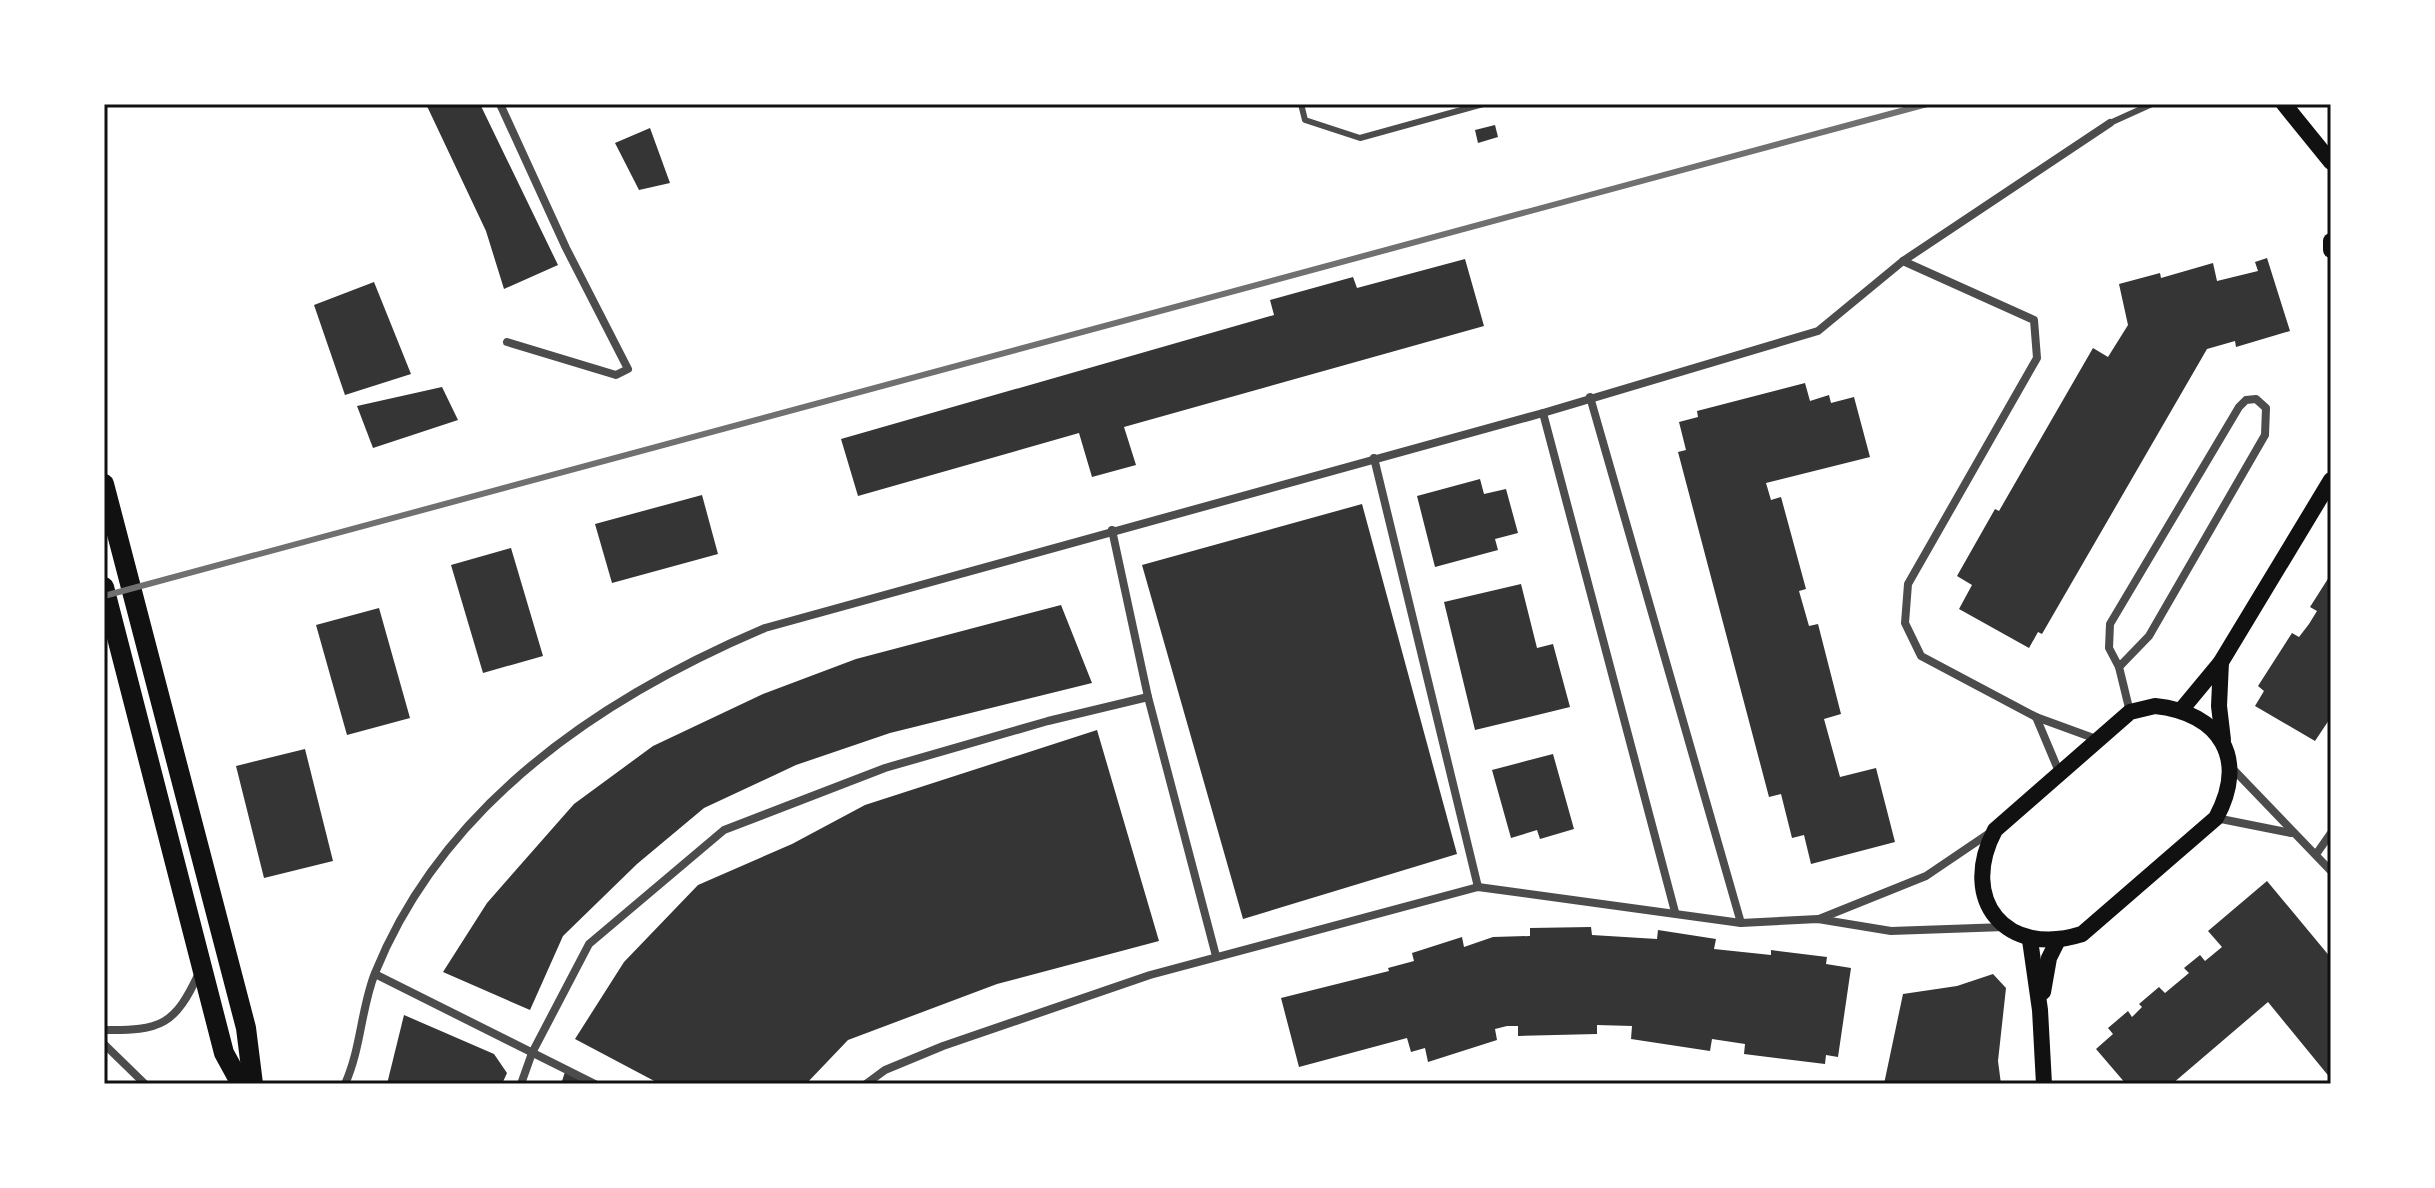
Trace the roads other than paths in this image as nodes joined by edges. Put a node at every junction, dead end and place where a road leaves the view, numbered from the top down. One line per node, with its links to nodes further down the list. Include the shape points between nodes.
1 (500, 104): 11 (street, via 628,369 616,375)
2 (1301, 104): 3 (lane, via 1305,120 1360,138)
3 (1483, 104)
4 (2152, 104): 6 (lane)
5 (2284, 104): 7 (main road)
6 (2110, 123): 10 (street)
7 (2331, 162)
8 (2331, 241): 9 (main road)
9 (2331, 250)
10 (1903, 261): 12 (street, via 1818,331); 24 (street, via 2034,320 2037,358 1908,584 1905,623 1921,656)
11 (507, 342)
12 (1590, 397): 13 (street); 38 (street)
13 (1543, 413): 14 (street); 36 (street)
14 (1374, 458): 17 (street); 35 (street)
15 (2331, 480): 19 (main road)
16 (104, 484): 51 (main road, via 251,1049)
17 (1112, 530): 21 (street); 44 (street, via 765,628 697,656 624,697 537,758 452,843 407,909)
18 (104, 587): 43 (main road)
19 (2221, 662): 22 (main road); 26 (main road)
20 (2119, 667): 20 (street, via 2149,636 2265,435 2266,408 2256,399 2239,407 2110,624 2109,648); 23 (street)
21 (1148, 697): 42 (street); 48 (street, via 885,768 724,830 589,944)
22 (2182, 709): 23 (main road, via 2155,706); 26 (main road, via 2206,721)
23 (2130, 712): 25 (main road)
24 (2036, 717): 25 (street); 28 (street)
25 (2099, 740): 28 (main road)
26 (2223, 742): 27 (main road)
27 (2231, 768): 29 (main road, via 2229,795); 31 (street)
28 (2060, 774): 30 (main road)
29 (2216, 818): 31 (street); 41 (main road, via 2082,934)
30 (1995, 830): 37 (street, via 1926,876); 39 (main road, via 1983,854 1980,880 1988,906)
31 (2292, 833): 33 (street)
32 (2331, 833): 33 (street)
33 (2317, 853): 34 (street)
34 (2331, 871)
35 (1478, 887): 36 (street); 42 (street)
36 (1675, 912): 38 (street)
37 (1818, 919): 38 (street); 39 (street, via 1891,931)
38 (1741, 923)
39 (2006, 927): 40 (main road)
40 (2030, 940): 41 (main road); 45 (main road)
41 (2057, 942): 45 (main road)
42 (1216, 956): 55 (street, via 943,1046 885,1070)
43 (201, 968): 46 (street, via 175,1015 143,1031); 50 (main road, via 224,1053)
44 (375, 974): 48 (street); 52 (street)
45 (2040, 1010): 56 (main road)
46 (104, 1030)
47 (104, 1044): 49 (street)
48 (532, 1053): 53 (street); 54 (street)
49 (145, 1084)
50 (241, 1084)
51 (253, 1084)
52 (345, 1084)
53 (521, 1084)
54 (595, 1084)
55 (866, 1084)
56 (2044, 1084)

